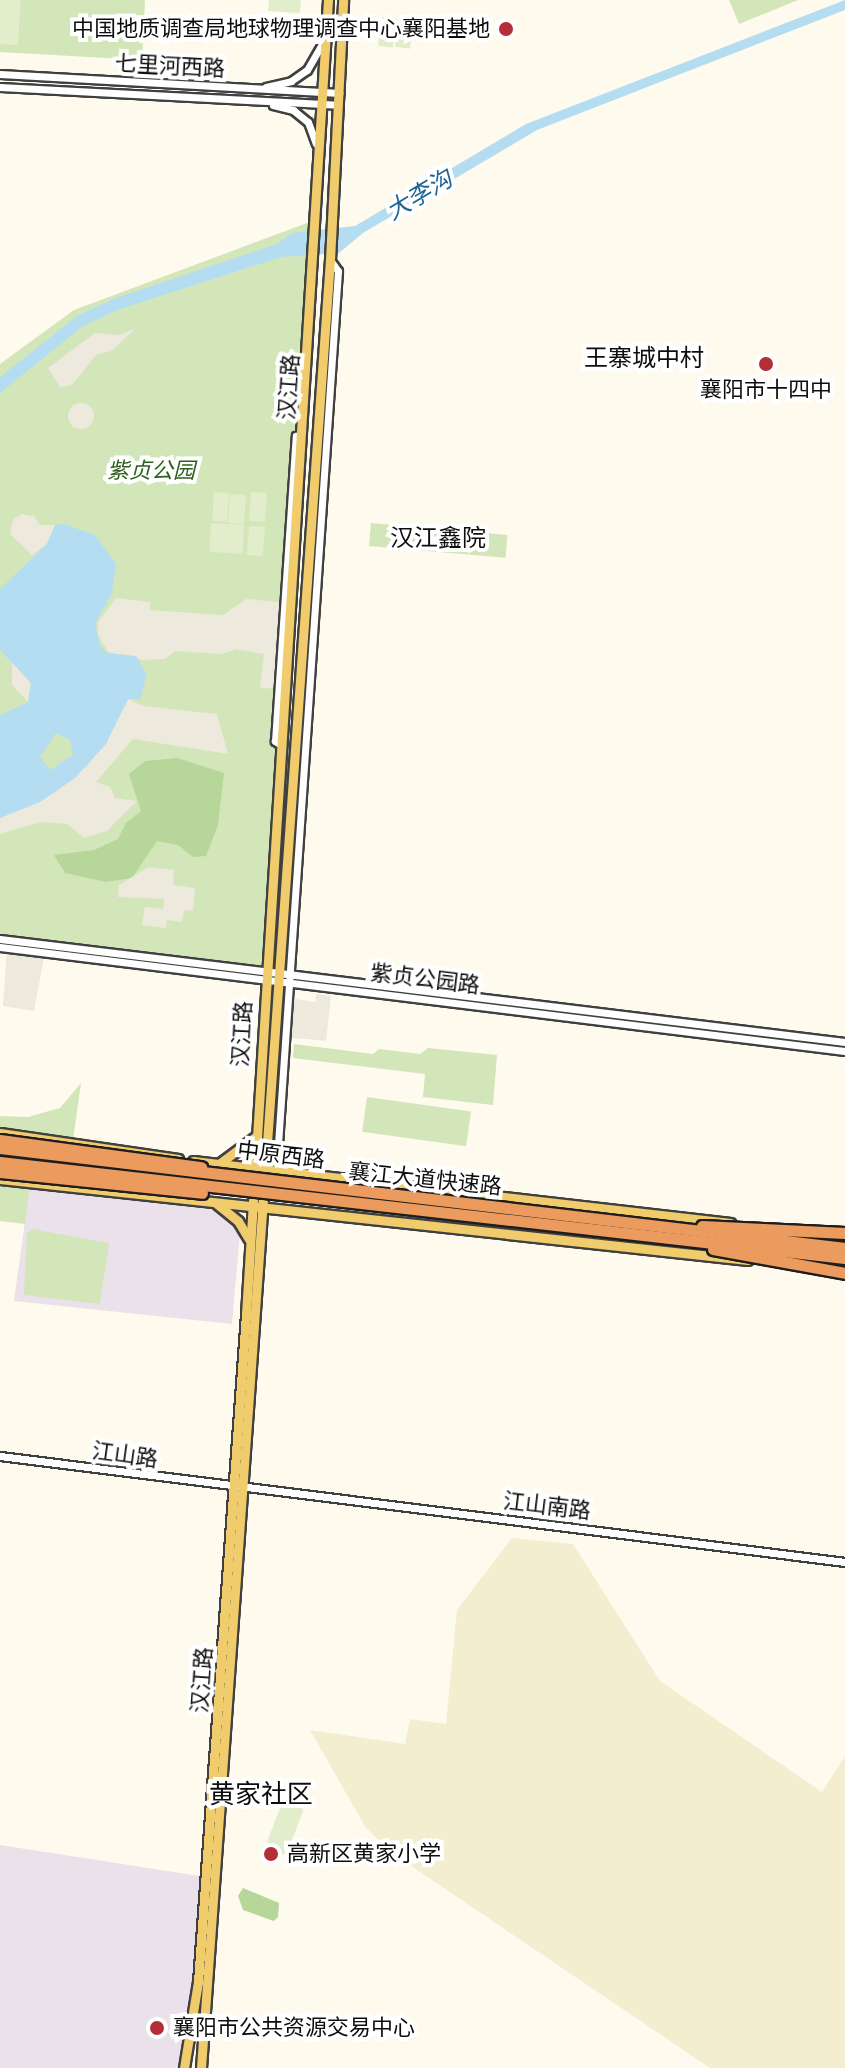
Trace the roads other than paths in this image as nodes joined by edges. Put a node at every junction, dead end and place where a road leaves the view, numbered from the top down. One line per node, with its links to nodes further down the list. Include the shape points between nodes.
1 (328, 0): 3 (main road, 汉江路)
2 (343, 0): 8 (main road, 汉江路)
3 (327, 26): 6 (street, via 320,53 307,70 291,81); 7 (main road, 汉江路)
4 (0, 74): 6 (street, 七里河西路)
5 (0, 87): 9 (street, 七里河西路)
6 (257, 89): 7 (street, 七里河西路)
7 (324, 93): 8 (street, 七里河西路); 10 (main road, 汉江路)
8 (339, 93): 11 (main road, 汉江路)
9 (256, 101): 10 (street, 七里河西路); 12 (street, via 293,110 308,122)
10 (323, 104): 11 (street, 七里河西路); 12 (main road, 汉江路)
11 (338, 105): 16 (main road, 汉江路, via 333,263)
12 (320, 168): 15 (main road, 汉江路)
13 (0, 939): 15 (street, 紫贞公园路)
14 (0, 947): 15 (street, 紫贞公园路)
15 (264, 974): 16 (street, 紫贞公园路); 20 (main road, 汉江路)
16 (284, 976): 17 (street, 紫贞公园路); 18 (street, 紫贞公园路); 21 (main road, 汉江路); 25 (street)
17 (845, 1042)
18 (845, 1051)
19 (0, 1133): 26 (main road, 中原西路)
20 (255, 1137): 26 (main road, via 240,1153); 27 (main road, 汉江路)
21 (269, 1139): 25 (main road, via 269,1154); 29 (main road, 汉江路)
22 (0, 1140): 32 (highway, bridge, via 181,1162)
23 (0, 1148): 32 (highway, 襄江大道快速路, bridge)
24 (0, 1162): 32 (highway, 襄江大道快速路, bridge)
25 (277, 1162): 30 (main road)
26 (214, 1165): 27 (main road, 中原西路)
27 (253, 1171): 29 (main road, 中原西路); 34 (main road, 汉江路)
28 (0, 1172): 32 (highway, bridge, via 180,1193)
29 (266, 1173): 30 (main road, 中原西路); 35 (main road, 汉江路)
30 (295, 1175): 37 (main road, 中原西路)
31 (0, 1179): 33 (main road)
32 (311, 1193): 38 (highway, 襄江大道快速路, bridge)
33 (210, 1201): 34 (main road); 39 (main road, via 227,1209)
34 (250, 1204): 35 (main road); 39 (main road, 汉江路)
35 (263, 1206): 36 (main road); 40 (main road, 汉江路)
36 (289, 1209): 40 (main road, via 267,1219); 43 (main road)
37 (845, 1234): 38 (highway, bridge, via 725,1224)
38 (688, 1235): 41 (highway, 襄江大道快速路, bridge); 42 (highway, 襄江大道快速路, bridge); 43 (highway, bridge, via 723,1252)
39 (249, 1239): 45 (main road, 汉江路)
40 (261, 1239): 46 (main road, 汉江路)
41 (845, 1248)
42 (845, 1258)
43 (845, 1273)
44 (0, 1456): 45 (street, 江山路)
45 (233, 1488): 46 (street, 江山路); 48 (main road, 汉江路, via 198,1982)
46 (245, 1489): 47 (street, 江山南路); 49 (main road, 汉江路)
47 (845, 1562)
48 (184, 2068)
49 (201, 2068)

